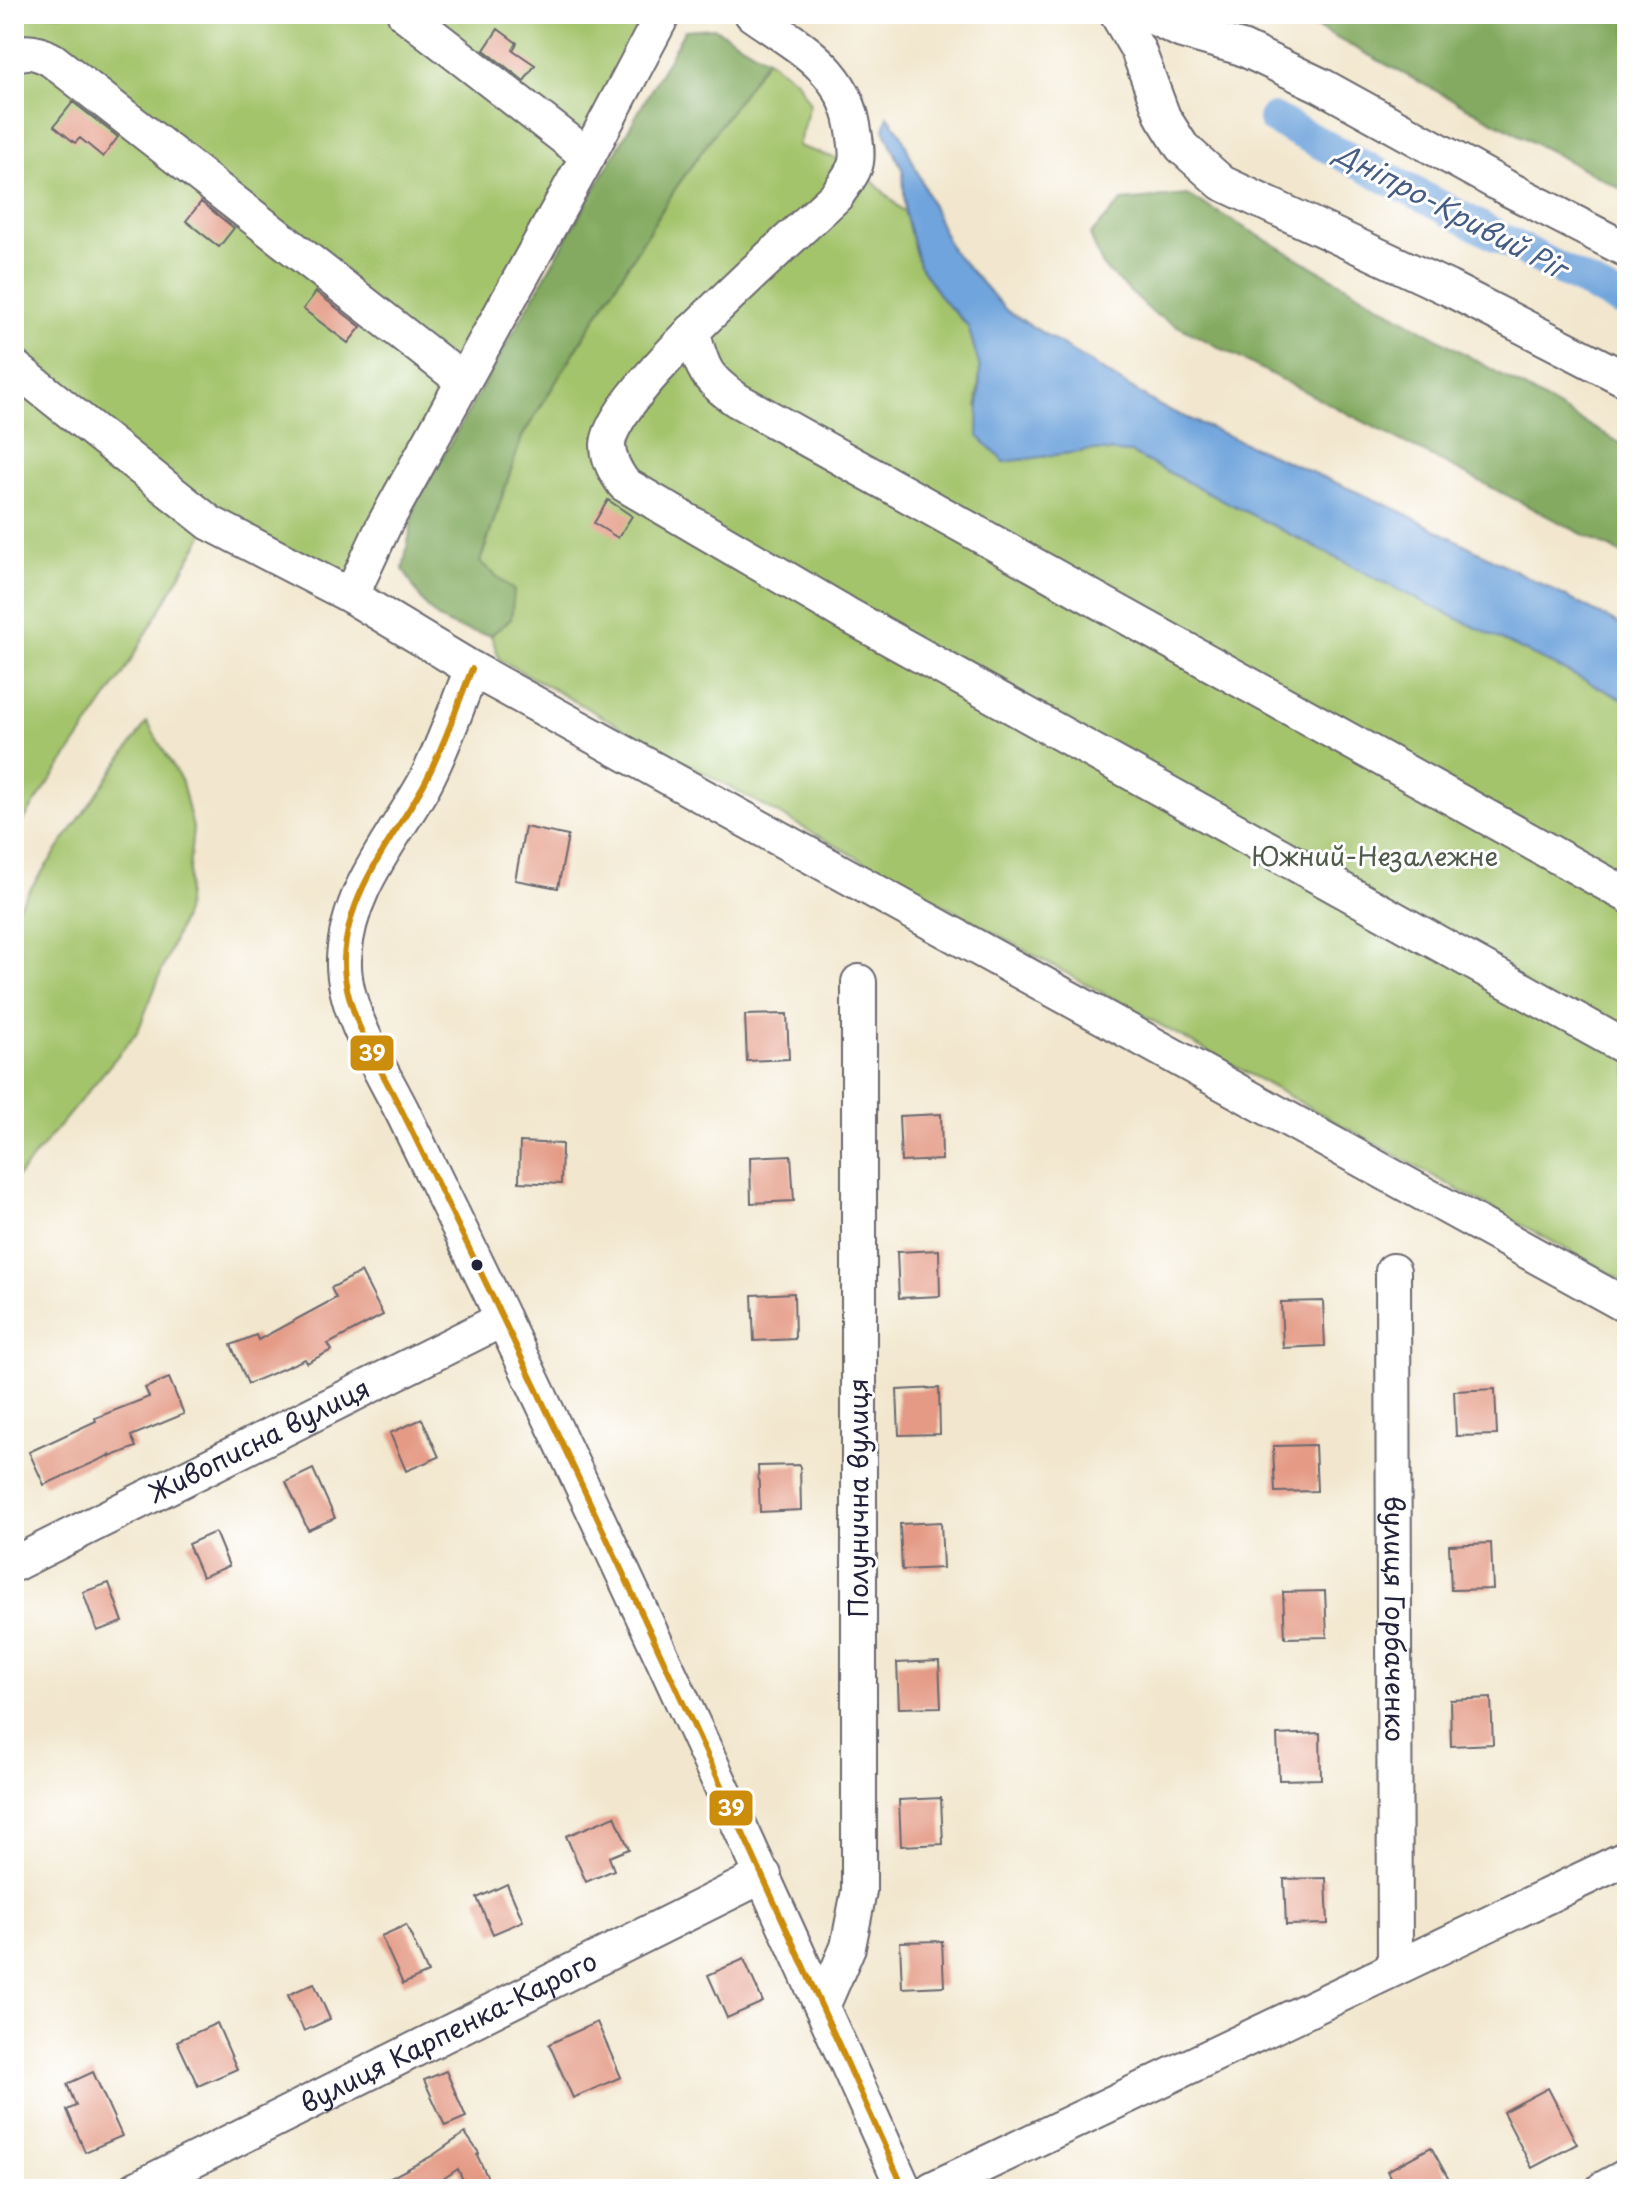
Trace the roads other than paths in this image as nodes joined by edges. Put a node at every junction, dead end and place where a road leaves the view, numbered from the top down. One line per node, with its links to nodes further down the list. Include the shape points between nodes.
1 (405, 14): 7 (street)
2 (663, 14): 7 (street)
3 (752, 14): 9 (street, via 835,77 849,105 856,165 837,195)
4 (1117, 14): 12 (street, via 1138,50 1163,117 1182,147 1222,183 1448,288)
5 (1146, 14): 8 (street, via 1182,31 1242,48 1309,80)
6 (14, 55): 11 (street, via 40,53 52,60)
7 (588, 156): 11 (street)
8 (1627, 250)
9 (692, 331): 15 (street, via 703,368 714,384 737,400); 17 (street, via 636,392 615,424 608,444 615,473 624,484 860,622)
10 (14, 367): 13 (street, via 210,523)
11 (462, 380): 13 (street)
12 (1627, 380)
13 (351, 596): 14 (street)
14 (472, 669): 19 (street); 20 (street, via 424,784 359,893 344,962 353,1009)
15 (1627, 895)
16 (859, 982): 25 (street, Полунична вулиця, via 859,1891 848,1947)
17 (1627, 1048)
18 (1393, 1271): 24 (street, вулиця Горбаченко)
19 (1627, 1306)
20 (503, 1319): 21 (street, Живописна вулиця); 23 (street)
21 (14, 1564)
22 (1627, 1858): 24 (street)
23 (764, 1875): 25 (street); 27 (street, вулиця Карпенка-Карого)
24 (1395, 1968): 29 (street)
25 (822, 2007): 28 (street)
26 (1627, 2176): 30 (street)
27 (136, 2189)
28 (904, 2189)
29 (932, 2189)
30 (1603, 2189)

